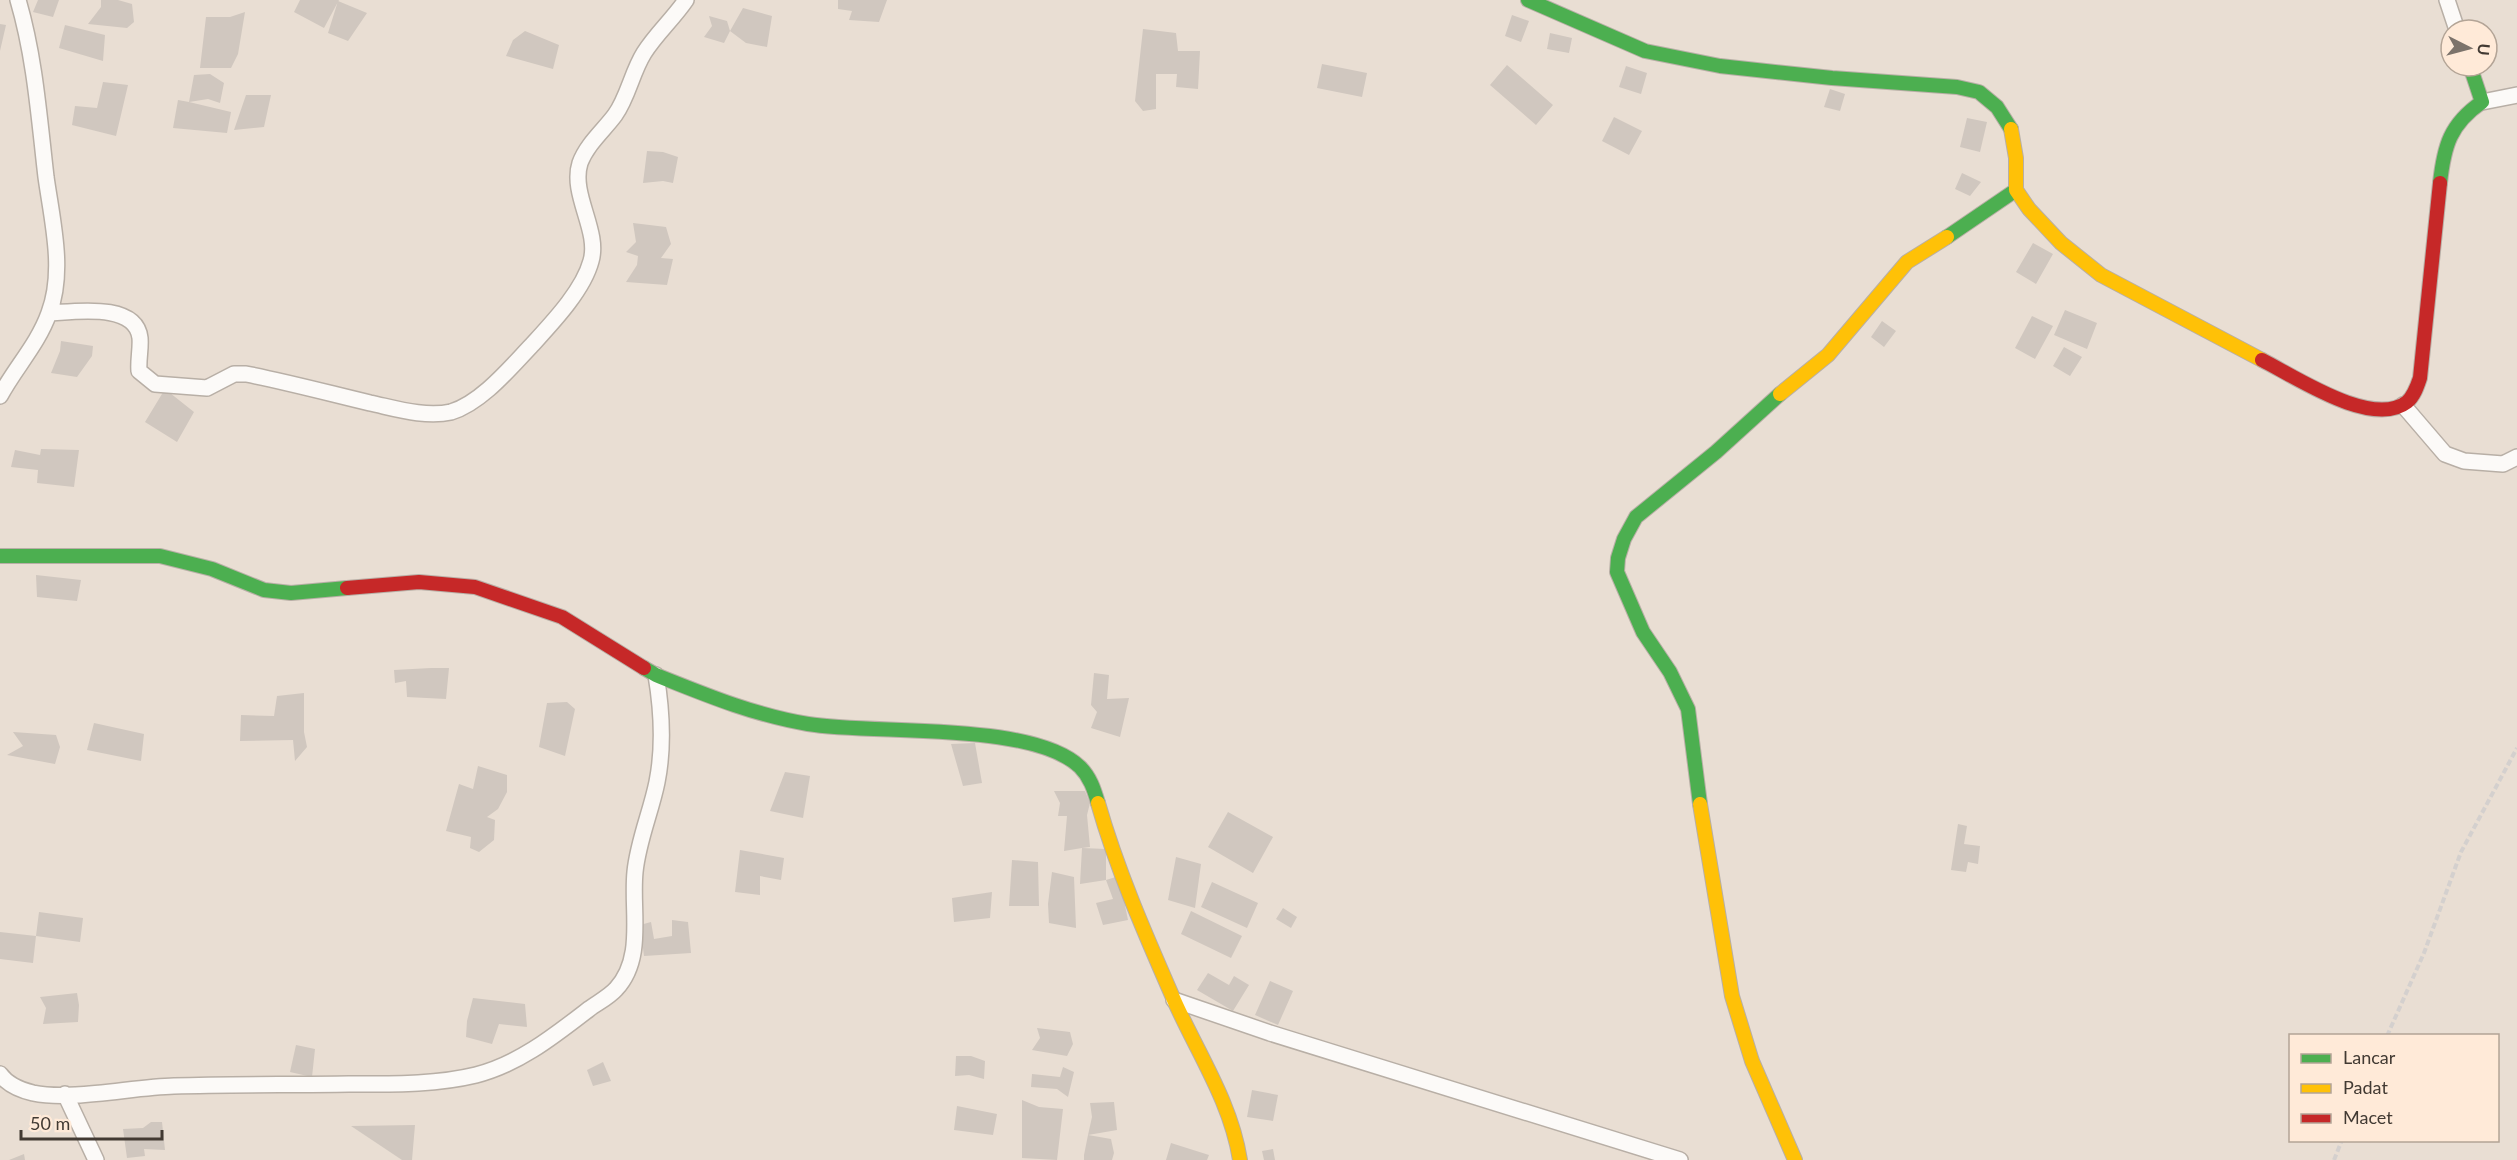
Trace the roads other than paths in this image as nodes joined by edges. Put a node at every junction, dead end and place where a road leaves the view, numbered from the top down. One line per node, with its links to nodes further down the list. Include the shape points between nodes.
1 (18, 0): 10 (street, via 29,36 56,243 55,284)
2 (686, 0): 10 (street, via 642,56 616,113 580,162 578,179 592,260 582,281 553,321 501,378 468,404 451,412 420,412 246,374 234,374 207,388 155,384 139,371 138,330 123,315 104,311)
3 (1528, 0): 9 (street, via 1645,51 1720,66 1978,92 1997,107 2010,126)
4 (2447, 0): 5 (street)
5 (2453, 18)
6 (2474, 78): 8 (street)
7 (2517, 95): 8 (street)
8 (2482, 102): 12 (street, via 2462,115 2451,130 2442,161 2420,378 2416,395)
9 (2016, 190): 12 (street, via 2061,243 2102,275 2345,403 2384,410); 22 (street, via 1907,262 1828,355 1636,517 1618,558 1617,572 1643,632 1670,672 1688,709 1705,840 1732,996 1752,1061)
10 (49, 313): 11 (street)
11 (0, 396)
12 (2403, 405): 13 (street, via 2445,454 2464,461 2503,464)
13 (2517, 457)
14 (0, 556): 15 (street, via 159,556 212,569 264,590 291,593 419,582 475,587 562,617)
15 (656, 675): 16 (street, via 735,707 808,724 917,729 1029,743 1079,766 1092,783 1108,842); 18 (street, via 662,711 660,761 635,871 634,955 615,990 548,1041 487,1071 442,1081 171,1086)
16 (1174, 1000): 20 (street, via 1222,1100); 21 (street)
17 (0, 1074): 18 (street, via 6,1083 33,1093)
18 (65, 1094): 19 (street)
19 (96, 1160)
20 (1240, 1160)
21 (1680, 1160)
22 (1794, 1160)

